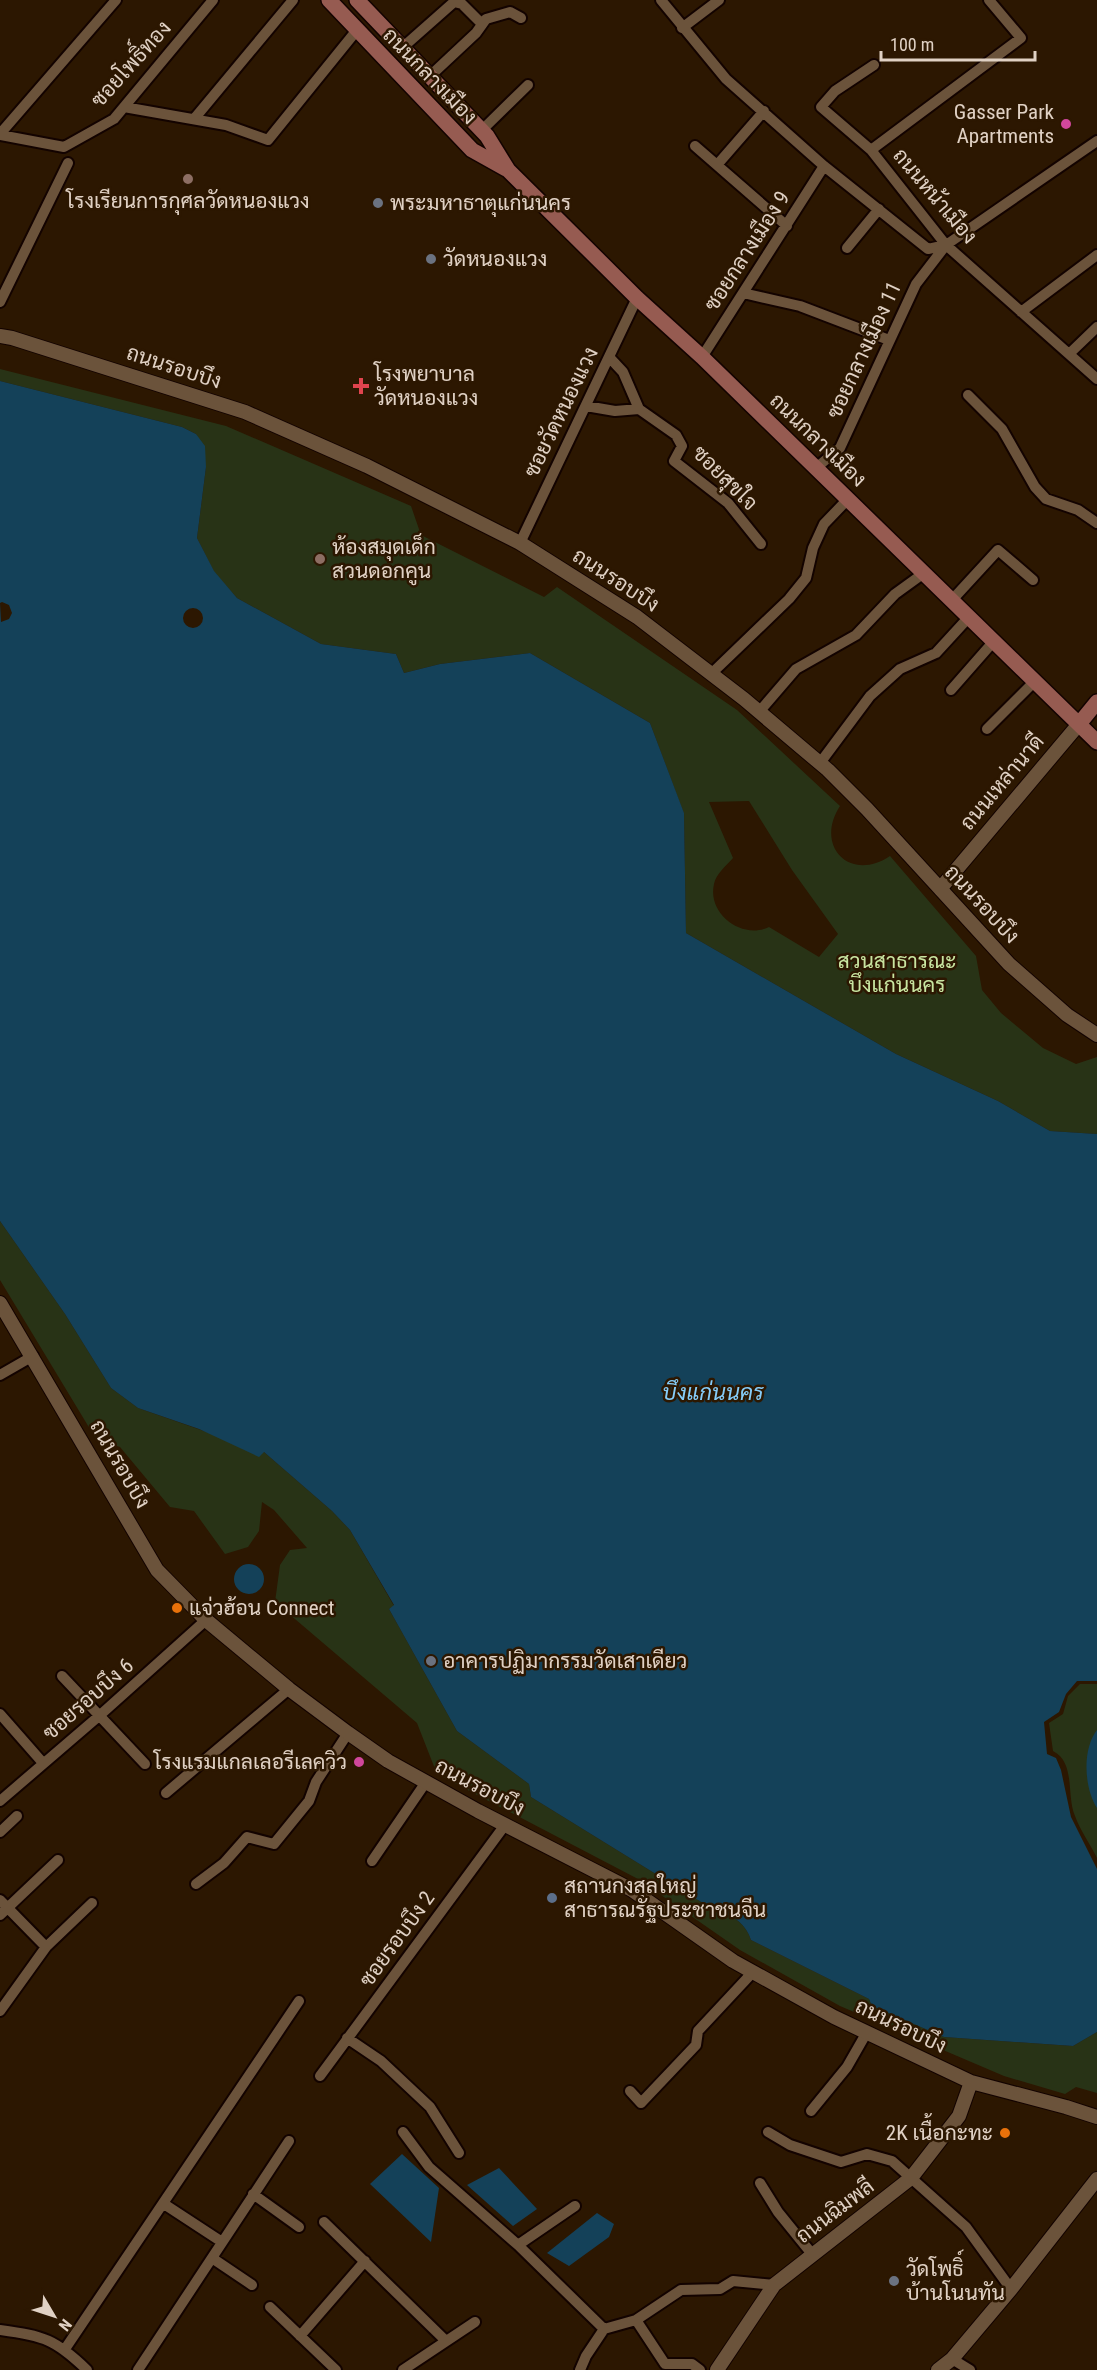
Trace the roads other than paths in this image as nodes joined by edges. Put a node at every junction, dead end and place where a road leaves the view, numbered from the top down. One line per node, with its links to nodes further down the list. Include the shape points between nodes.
1 (116, 0): 22 (street)
2 (213, 0): 18 (street, ซอยโพธิ์ทอง)
3 (293, 0): 20 (street)
4 (329, 0): 12 (main road, ถนนกลางเมือง)
5 (357, 0): 13 (main road, ถนนกลางเมือง)
6 (661, 0): 11 (street)
7 (719, 0): 11 (street)
8 (988, 0): 25 (street, via 1021,38)
9 (521, 18): 10 (street, via 506,13)
10 (482, 24): 13 (street, via 462,4 454,2); 15 (street)
11 (682, 28): 19 (street, via 726,79)
12 (357, 30): 17 (main road, ถนนกลางเมือง); 20 (street, via 268,140)
13 (402, 48): 15 (main road, ถนนกลางเมือง)
14 (874, 65): 25 (street, ถนนหน้าเมือง, via 835,90 821,107)
15 (429, 76): 17 (street); 21 (main road, ถนนกลางเมือง)
16 (528, 85): 21 (street)
17 (415, 90): 29 (main road, ถนนกลางเมือง, via 472,150)
18 (124, 108): 20 (street); 22 (street, ซอยโพธิ์ทอง, via 114,119 64,147)
19 (764, 111): 27 (street); 28 (street)
20 (194, 119)
21 (481, 131): 29 (main road, ถนนกลางเมือง)
22 (0, 135)
23 (1097, 141): 32 (street, ซอยกลางเมือง 11)
24 (695, 146): 27 (street)
25 (871, 150): 32 (street, ถนนหน้าเมือง)
26 (68, 163): 37 (street)
27 (717, 165): 31 (street)
28 (824, 166): 30 (street); 31 (street, ซอยกลางเมือง 9)
29 (508, 171): 36 (main road, ถนนกลางเมือง)
30 (879, 209): 32 (street, via 928,249); 33 (street)
31 (787, 226): 35 (street, ซอยกลางเมือง 9)
32 (946, 245): 38 (street, ถนนหน้าเมือง); 41 (street, ซอยกลางเมือง 11, via 916,284)
33 (847, 248)
34 (1097, 255): 38 (street)
35 (743, 293): 41 (street, via 800,306); 44 (street, ซอยกลางเมือง 9)
36 (637, 298): 43 (street, ซอยวัดหนองแวง); 44 (main road, ถนนกลางเมือง)
37 (0, 302)
38 (1021, 312): 42 (street, ถนนหน้าเมือง)
39 (1097, 327): 42 (street)
40 (0, 336): 52 (street, ถนนรอบบึง, via 245,412 367,466)
41 (889, 340): 49 (street, ซอยกลางเมือง 11, via 840,448)
42 (1069, 354): 45 (street, ถนนหน้าเมือง)
43 (609, 357): 47 (street, ซอยวัดหนองแวง); 48 (street, via 622,372)
44 (702, 357): 49 (main road, ถนนกลางเมือง)
45 (1097, 379)
46 (968, 395): 51 (street, via 1002,429 1046,499 1078,510)
47 (586, 406): 48 (street, via 615,411); 52 (street, ซอยวัดหนองแวง)
48 (639, 409): 53 (street, ซอยสุขใจ, via 676,435 682,446 674,461 728,503)
49 (816, 468): 50 (main road, ถนนกลางเมือง)
50 (848, 499): 54 (main road, ถนนกลางเมือง); 59 (street, via 824,524 806,578)
51 (1097, 523)
52 (520, 543): 59 (street, ถนนรอบบึง, via 637,617)
53 (760, 544)
54 (924, 573): 56 (main road, ถนนกลางเมือง); 63 (street, via 895,594 856,635 796,669)
55 (1033, 580): 56 (street, via 998,550)
56 (952, 600): 57 (main road, ถนนกลางเมือง)
57 (969, 617): 58 (main road, ถนนกลางเมือง); 67 (street, via 936,653 900,669 870,696)
58 (994, 641): 60 (main road, ถนนกลางเมือง); 61 (street)
59 (711, 674): 63 (street, ถนนรอบบึง)
60 (1035, 681): 64 (main road, ถนนกลางเมือง); 65 (street)
61 (951, 690)
62 (1097, 702): 64 (main road, ถนนเหล่านาดี)
63 (759, 712): 67 (street, ถนนรอบบึง)
64 (1079, 724): 66 (main road, ถนนกลางเมือง); 68 (street, ถนนเหล่านาดี)
65 (987, 729)
66 (1097, 741)
67 (820, 763): 68 (street, ถนนรอบบึง)
68 (940, 889): 69 (street, ถนนรอบบึง, via 1031,984)
69 (1097, 1035)
70 (0, 1303): 71 (street, ถนนรอบบึง)
71 (33, 1356): 72 (street); 73 (street, ถนนรอบบึง, via 157,1570)
72 (0, 1376)
73 (206, 1620): 75 (street, ถนนรอบบึง); 77 (street, ซอยรอบบึง 6)
74 (62, 1676): 77 (street)
75 (289, 1689): 78 (street, ถนนรอบบึง); 82 (street)
76 (0, 1714): 79 (street, ซอยรอบบึง 6)
77 (99, 1716): 79 (street, ซอยรอบบึง 6); 80 (street)
78 (348, 1733): 81 (street, ถนนรอบบึง); 89 (street, via 316,1782 309,1801 274,1844 247,1837 224,1863)
79 (43, 1763): 83 (street)
80 (145, 1764)
81 (426, 1782): 85 (street, ถนนรอบบึง); 88 (street)
82 (166, 1793)
83 (0, 1801)
84 (17, 1816): 86 (street)
85 (505, 1825): 93 (street, ถนนรอบบึง, via 632,1890); 97 (street, ซอยรอบบึง 2)
86 (0, 1832)
87 (58, 1860): 91 (street)
88 (372, 1861)
89 (196, 1884)
90 (92, 1903): 92 (street)
91 (2, 1907): 92 (street)
92 (46, 1947): 95 (street)
93 (753, 1971): 96 (street, ถนนรอบบึง); 100 (street, via 699,2031 696,2045 641,2103)
94 (299, 2001): 111 (street)
95 (0, 2011)
96 (867, 2032): 99 (street, ถนนรอบบึง); 101 (street, via 847,2067)
97 (347, 2038): 98 (street, ซอยรอบบึง 2); 106 (street, via 381,2061 430,2107)
98 (320, 2076)
99 (971, 2082): 102 (street, ถนนรอบบึง); 107 (street, ถนนฉิมพลี, via 958,2116)
100 (630, 2091)
101 (811, 2111)
102 (1097, 2117)
103 (403, 2132): 116 (street, via 429,2167)
104 (768, 2132): 107 (street, via 790,2145 842,2162 867,2154 892,2161)
105 (289, 2140): 110 (street)
106 (459, 2153)
107 (911, 2178): 117 (street, ถนนฉิมพลี); 122 (street, via 966,2227)
108 (1097, 2179): 122 (street)
109 (760, 2183): 117 (street)
110 (253, 2194): 114 (street); 115 (street)
111 (164, 2204): 115 (street); 130 (street)
112 (575, 2206): 116 (street)
113 (324, 2222): 119 (street)
114 (299, 2227)
115 (222, 2242): 118 (street)
116 (518, 2245): 126 (street)
117 (812, 2254): 121 (street, ถนนฉิมพลี)
118 (212, 2258): 120 (street); 133 (street)
119 (364, 2261): 128 (street); 129 (street)
120 (252, 2285)
121 (774, 2285): 124 (street, via 733,2281 720,2289 681,2290); 138 (street, ถนนฉิมพลี)
122 (1011, 2289): 131 (street)
123 (270, 2307): 128 (street)
124 (636, 2320): 126 (street); 137 (street, via 665,2364 692,2364)
125 (475, 2322): 129 (street)
126 (604, 2330): 136 (street)
127 (0, 2331): 130 (street, via 36,2335)
128 (300, 2336): 134 (street)
129 (446, 2341): 135 (street)
130 (65, 2349): 132 (street)
131 (952, 2359): 139 (street); 140 (street)
132 (87, 2370)
133 (138, 2370)
134 (336, 2370)
135 (404, 2370)
136 (580, 2370)
137 (700, 2370)
138 (717, 2370)
139 (938, 2370)
140 (970, 2370)

